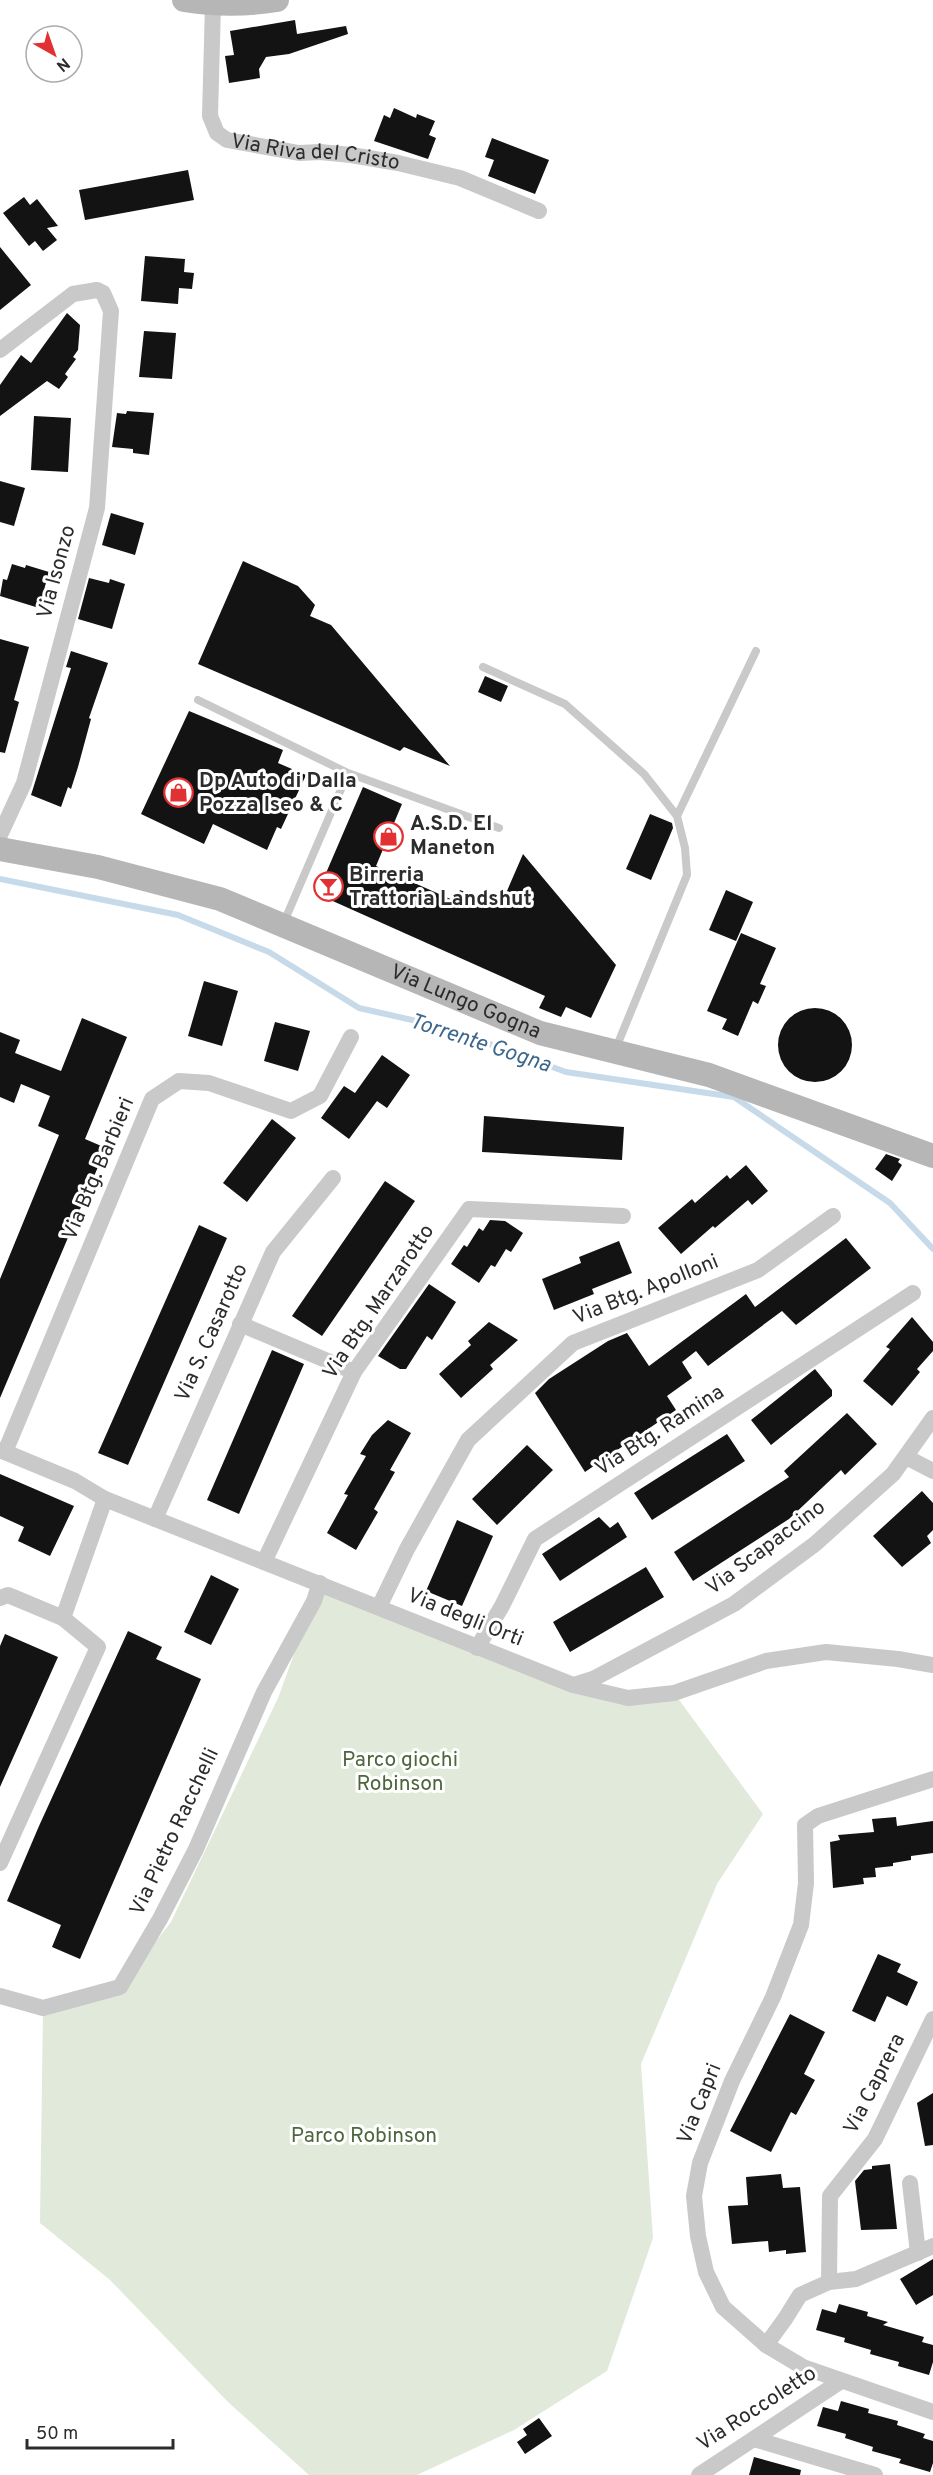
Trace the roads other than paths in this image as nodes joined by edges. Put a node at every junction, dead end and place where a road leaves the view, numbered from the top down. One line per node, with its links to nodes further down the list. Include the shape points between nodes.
1 (184, 0): 3 (street)
2 (277, 0): 3 (street)
3 (213, 4): 4 (street, Via Riva del Cristo, via 210,116 217,133 227,140 299,153 351,155 398,163 460,178)
4 (539, 211)
5 (0, 350): 12 (street, Via Isonzo, via 73,294 97,290 103,293 111,311 97,508 24,783)
6 (756, 651): 10 (lane)
7 (483, 667): 10 (lane, via 565,704 644,774)
8 (198, 700): 9 (lane)
9 (348, 773): 11 (lane); 14 (lane)
10 (677, 816): 16 (lane, via 687,875)
11 (499, 828)
12 (0, 835)
13 (0, 849): 14 (street, Via Lungo Gogna, via 98,867 220,899)
14 (283, 925): 16 (street, Via Lungo Gogna, via 540,1033)
15 (351, 1037): 25 (street, Via Btg. Barbieri, via 320,1096 291,1111 209,1083 179,1082 153,1099)
16 (614, 1052): 17 (street, Via Lungo Gogna, via 709,1075)
17 (933, 1156)
18 (333, 1178): 22 (street, Via S. Casarotto, via 273,1252)
19 (623, 1216): 23 (street, Via Btg. Marzarotto, via 469,1209)
20 (833, 1216): 33 (street, Via Btg. Apolloni, via 758,1270 573,1343 468,1440)
21 (913, 1293): 35 (street, Via Btg. Ramina, via 535,1539)
22 (240, 1323): 23 (street); 29 (street, Via S. Casarotto)
23 (354, 1372): 30 (street, Via Btg. Marzarotto)
24 (933, 1418): 26 (street, Via Scapaccino)
25 (2, 1451): 28 (street, Via degli Orti, via 75,1480)
26 (906, 1457): 27 (street); 37 (street, Via Scapaccino, via 893,1474 815,1544 734,1604 593,1679)
27 (933, 1471)
28 (105, 1499): 29 (street, Via degli Orti); 34 (street)
29 (155, 1519): 30 (street, Via degli Orti)
30 (264, 1562): 31 (street, Via degli Orti)
31 (320, 1583): 33 (street, Via degli Orti); 40 (street, Via Pietro Racchelli, via 264,1692 196,1849 120,1987 43,2008)
32 (0, 1598): 34 (street, via 8,1595)
33 (379, 1607): 35 (street, Via degli Orti)
34 (63, 1618): 39 (street, via 98,1647)
35 (477, 1648): 37 (street, Via degli Orti)
36 (933, 1665): 37 (street, Via degli Orti, via 826,1652 766,1661 674,1693 628,1698)
37 (573, 1685)
38 (933, 1779): 45 (street, Via Capri, via 818,1816 805,1825 806,1882 801,1925 774,1997 732,2081 700,2163 694,2196 706,2272 723,2307)
39 (0, 1863)
40 (0, 1996)
41 (933, 2019): 44 (street, Via Caprera, via 875,2139 830,2196)
42 (910, 2183): 43 (street)
43 (926, 2249): 44 (street, via 856,2279)
44 (829, 2282): 45 (street, via 800,2295)
45 (766, 2345): 46 (street, Via Capri, via 803,2367)
46 (841, 2381): 47 (street, Via Capri); 48 (street, Via Roccoletto)
47 (933, 2412)
48 (754, 2439): 49 (street, Via Roccoletto); 50 (street)
49 (699, 2475)
50 (875, 2475)

